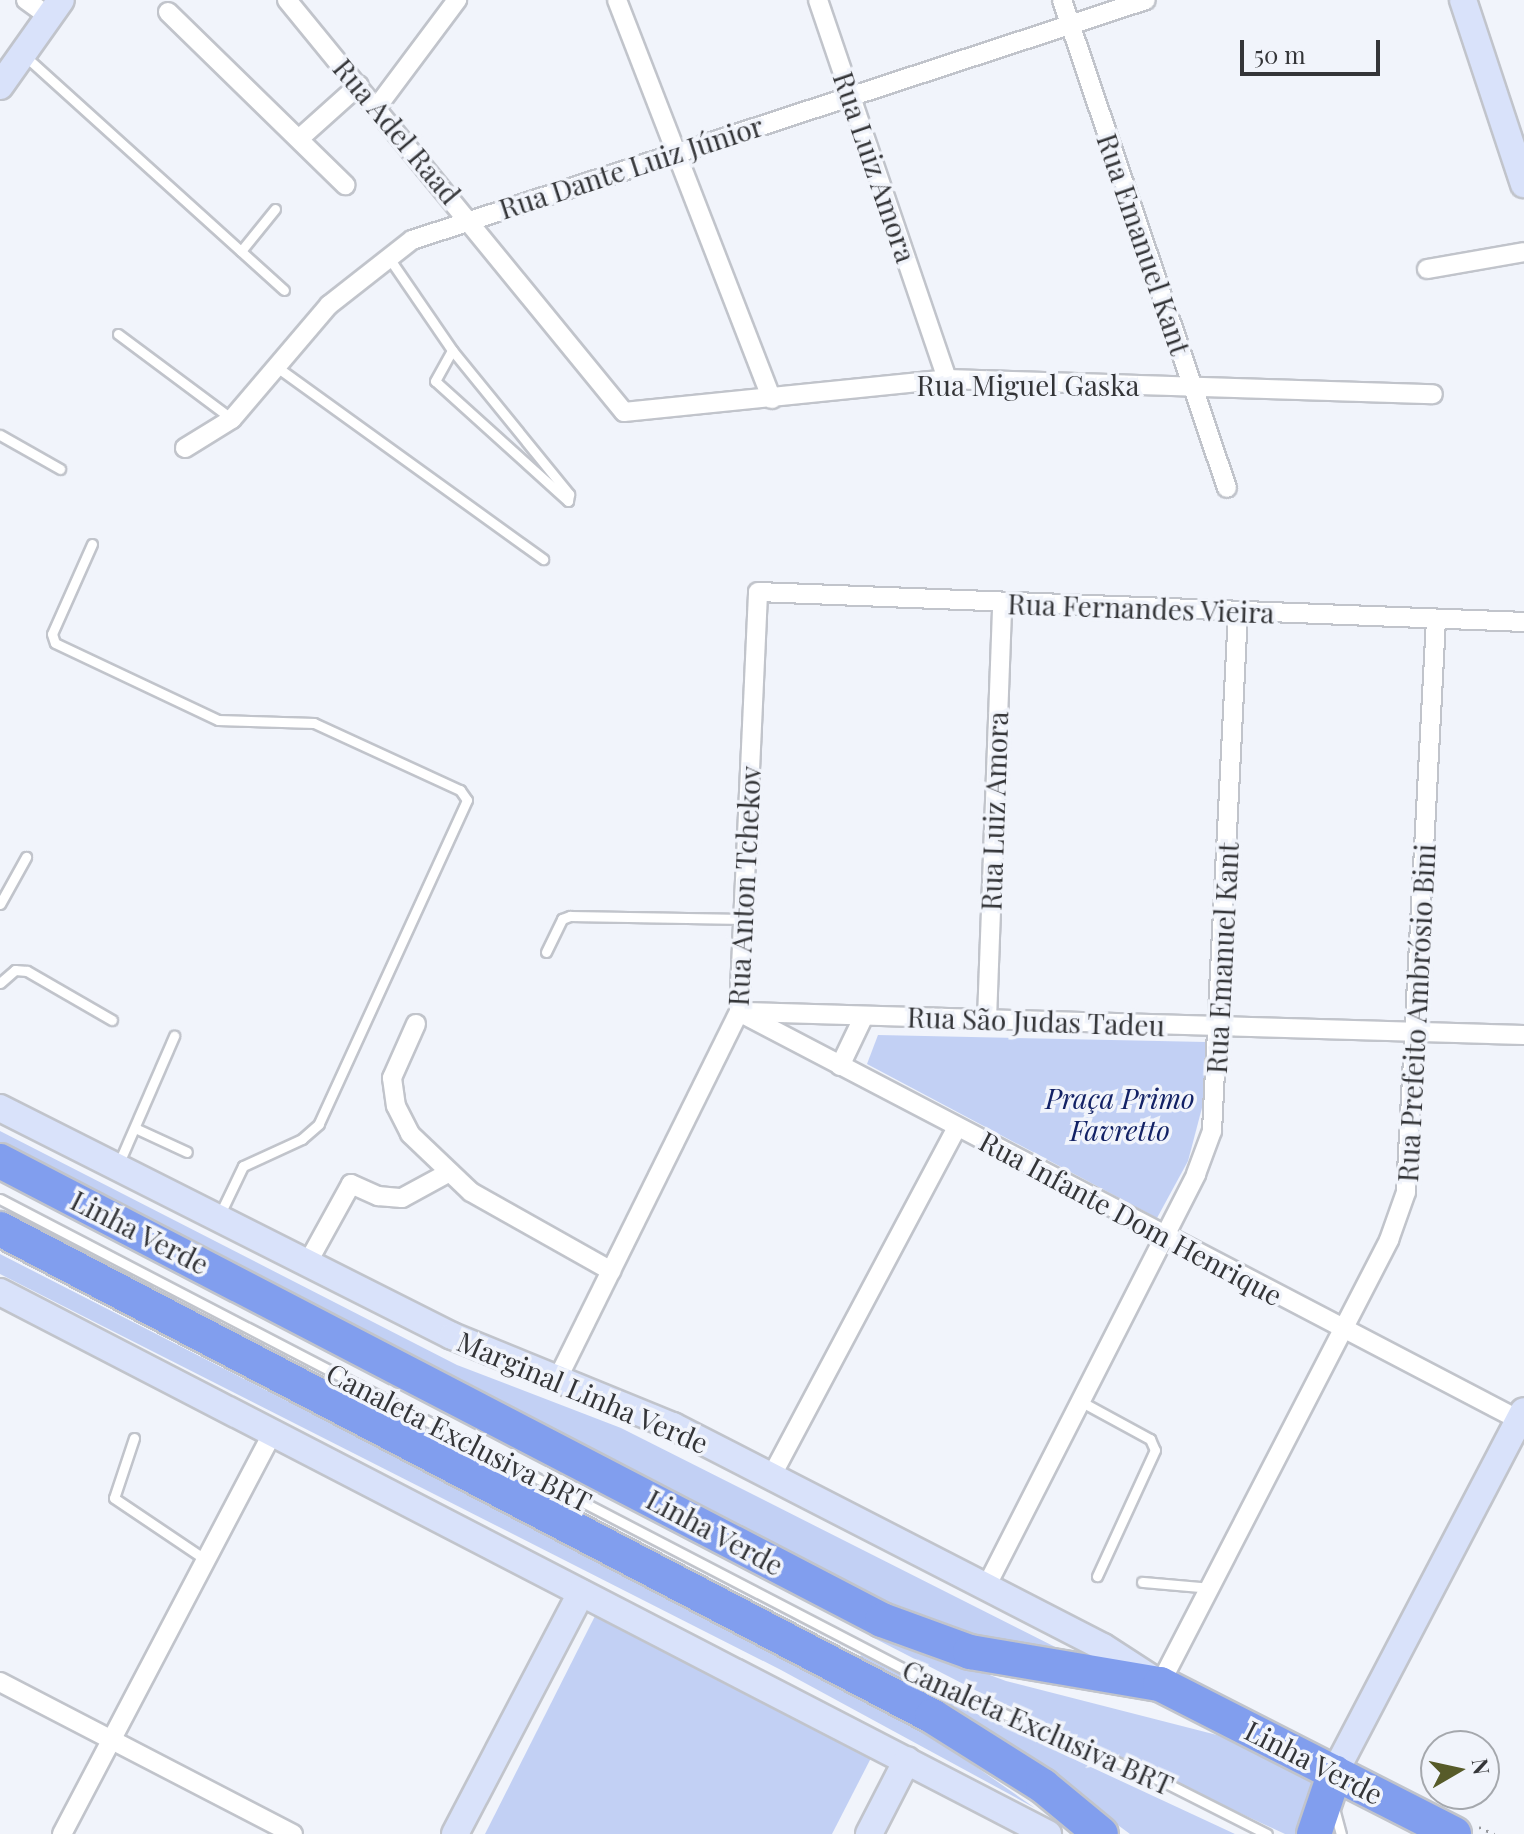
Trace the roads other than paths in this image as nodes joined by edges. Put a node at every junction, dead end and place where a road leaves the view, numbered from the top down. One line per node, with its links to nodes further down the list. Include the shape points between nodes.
1 (26, 0): 9 (street)
2 (287, 0): 13 (street, Rua Adel Raad)
3 (457, 0): 16 (street)
4 (617, 0): 19 (street)
5 (818, 0): 15 (street, Rua Luiz Amora)
6 (1062, 0): 11 (street, Rua Emanuel Kant)
7 (1146, 0): 11 (street, Rua Dante Luiz Júnior)
8 (1463, 0): 17 (main road)
9 (55, 8): 12 (main road)
10 (168, 12): 18 (street)
11 (1070, 25): 15 (street, Rua Dante Luiz Júnior); 33 (street, Rua Emanuel Kant)
12 (23, 54): 14 (main road); 24 (lane)
13 (359, 85): 16 (street, Rua Adel Raad); 18 (street)
14 (0, 86)
15 (851, 96): 19 (street, Rua Dante Luiz Júnior); 32 (street, Rua Luiz Amora)
16 (377, 107): 23 (street, Rua Adel Raad)
17 (1516, 133): 20 (main road)
18 (300, 138): 21 (street)
19 (677, 152): 23 (street, Rua Dante Luiz Júnior); 35 (street)
20 (1524, 184)
21 (345, 185)
22 (275, 209): 24 (lane)
23 (470, 219): 26 (street, Rua Dante Luiz Júnior); 36 (street, Rua Adel Raad, via 607,398)
24 (241, 251): 28 (lane)
25 (1524, 252): 27 (street)
26 (387, 255): 30 (lane); 31 (street, Rua Dante Luiz Júnior, via 329,305)
27 (1427, 269)
28 (284, 290)
29 (118, 334): 37 (lane)
30 (452, 350): 30 (lane, via 569,494 568,501 435,381)
31 (274, 365): 37 (street, Rua Dante Luiz Júnior); 43 (lane)
32 (947, 379): 33 (street, Rua Miguel Gaska); 35 (street, Rua Miguel Gaska)
33 (1193, 387): 34 (street, Rua Miguel Gaska); 41 (street, Rua Emanuel Kant)
34 (1433, 394)
35 (772, 399): 36 (street, Rua Miguel Gaska)
36 (624, 412)
37 (232, 419): 39 (street, Rua Dante Luiz Júnior)
38 (0, 435): 40 (lane)
39 (185, 448)
40 (60, 469)
41 (1227, 488)
42 (92, 544): 72 (lane, via 52,634 55,643 218,720 314,723 460,790 467,800 319,1124 302,1139 243,1166)
43 (543, 559)
44 (758, 592): 45 (street, Rua Fernandes Vieira); 51 (street, Rua Anton Tchekov)
45 (1002, 602): 46 (street, Rua Fernandes Vieira); 56 (street, Rua Luiz Amora)
46 (1238, 612): 47 (street, Rua Fernandes Vieira); 59 (street, Rua Emanuel Kant)
47 (1436, 619): 48 (street, Rua Fernandes Vieira); 60 (street, Rua Prefeito Ambrósio Bini)
48 (1524, 622)
49 (26, 857): 50 (lane)
50 (0, 904)
51 (745, 919): 52 (lane, via 570,916 562,919); 54 (street, Rua Anton Tchekov)
52 (546, 952)
53 (0, 983): 57 (lane, via 15,970 27,971)
54 (739, 1012): 55 (street, Rua São Judas Tadeu); 63 (street, Rua Infante Dom Henrique); 76 (street, Rua Anton Tchekov)
55 (864, 1016): 56 (street, Rua São Judas Tadeu); 63 (street)
56 (987, 1019): 59 (street, Rua São Judas Tadeu)
57 (112, 1020)
58 (416, 1024): 70 (street, via 395,1063 396,1106 410,1134)
59 (1219, 1026): 60 (street, Rua São Judas Tadeu); 74 (street, Rua Emanuel Kant, via 1212,1131)
60 (1417, 1032): 61 (street, Rua São Judas Tadeu); 78 (street, Rua Prefeito Ambrósio Bini, via 1406,1192 1389,1240)
61 (1524, 1035)
62 (174, 1036): 66 (lane)
63 (840, 1066): 65 (street, Rua Infante Dom Henrique)
64 (0, 1108): 69 (main road, Marginal Linha Verde)
65 (957, 1127): 74 (street, Rua Infante Dom Henrique); 84 (street)
66 (135, 1128): 67 (lane); 69 (lane)
67 (187, 1152)
68 (0, 1161): 92 (highway, Linha Verde, via 882,1620 970,1652)
69 (116, 1168): 72 (main road, Marginal Linha Verde)
70 (448, 1173): 75 (street, via 402,1198 378,1196 351,1184); 76 (street, via 489,1204)
71 (0, 1199): 102 (lane, Canaleta Exclusiva BRT, via 927,1681 1166,1783)
72 (219, 1218): 75 (main road, Marginal Linha Verde)
73 (0, 1229): 101 (highway, via 932,1716 1043,1786)
74 (1165, 1235): 78 (street, Rua Infante Dom Henrique); 80 (street, Rua Emanuel Kant)
75 (308, 1262): 79 (main road, Marginal Linha Verde, via 452,1336)
76 (611, 1271): 79 (street, Rua Anton Tchekov)
77 (0, 1292): 82 (main road)
78 (1344, 1329): 81 (street, Rua Infante Dom Henrique); 89 (street, Rua Prefeito Ambrósio Bini)
79 (558, 1378): 84 (main road, Marginal Linha Verde, via 636,1408)
80 (1080, 1401): 86 (lane, via 1150,1439 1155,1450); 88 (street, Rua Emanuel Kant)
81 (1522, 1418): 95 (main road)
82 (272, 1434): 85 (street); 90 (main road)
83 (134, 1438): 85 (lane, via 114,1498)
84 (771, 1477): 88 (main road, Marginal Linha Verde)
85 (206, 1560): 93 (street)
86 (1097, 1576)
87 (1142, 1582): 89 (lane)
88 (986, 1587): 92 (main road, Marginal Linha Verde, via 1120,1656)
89 (1210, 1588): 92 (street, Rua Prefeito Ambrósio Bini)
90 (581, 1593): 94 (main road); 98 (main road)
91 (0, 1682): 93 (street)
92 (1160, 1684): 95 (highway, Linha Verde)
93 (112, 1738): 96 (street); 97 (street)
94 (907, 1760): 99 (main road); 100 (main road)
95 (1335, 1772): 103 (highway); 104 (lane, via 1335,1823); 105 (highway, Linha Verde)
96 (62, 1834)
97 (293, 1834)
98 (455, 1834)
99 (869, 1834)
100 (1048, 1834)
101 (1101, 1834)
102 (1267, 1834)
103 (1314, 1834)
104 (1341, 1834)
105 (1454, 1834)

